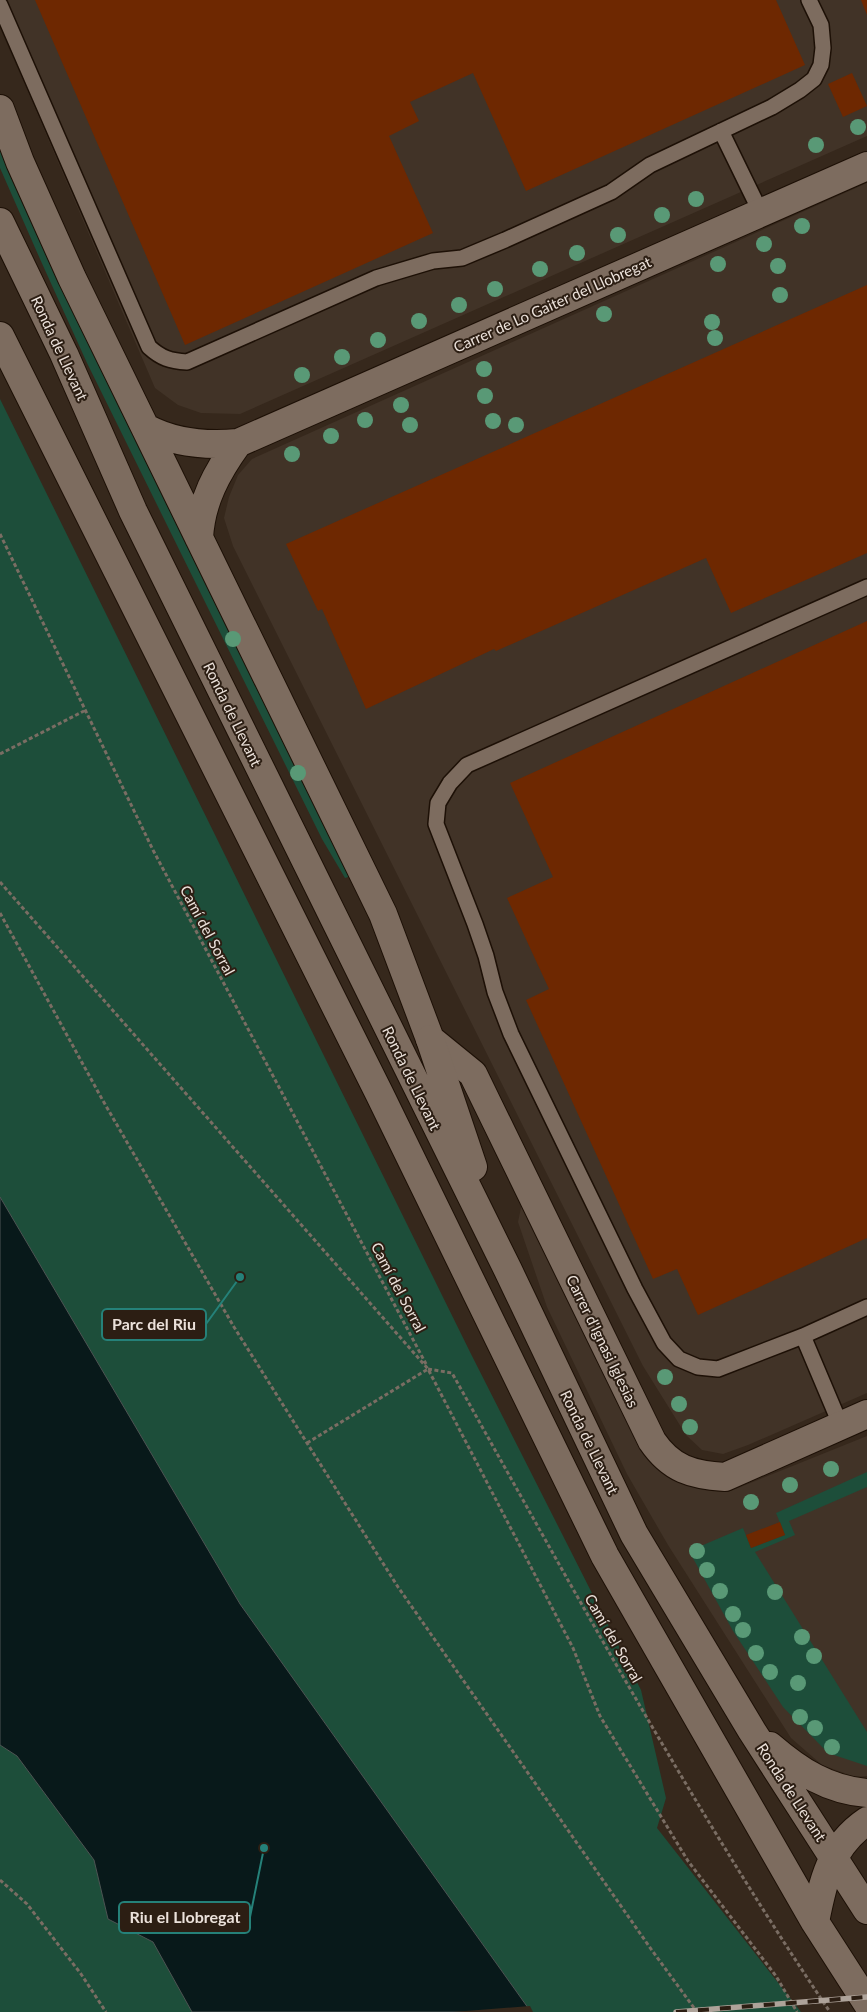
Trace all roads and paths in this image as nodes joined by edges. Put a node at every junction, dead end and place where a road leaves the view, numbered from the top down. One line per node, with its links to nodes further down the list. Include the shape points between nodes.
1 (810, 0): 4 (lane, via 821,25 823,48 821,65 814,79 772,108)
2 (0, 5): 4 (lane, via 149,347 160,358 174,361 187,362 376,278 433,261 462,258 611,192 650,165)
3 (0, 109): 9 (main road, via 72,278)
4 (721, 131): 6 (lane)
5 (867, 166): 6 (main road, Carrer de Lo Gaiter del Llobregat)
6 (761, 213): 10 (main road, Carrer de Lo Gaiter del Llobregat)
7 (0, 222): 19 (main road, Ronda de Llevant, via 64,354 133,511)
8 (0, 336): 34 (main road, via 379,1093 605,1556)
9 (146, 428): 10 (main road, Carrer de Lo Gaiter del Llobregat, via 166,438 187,442); 12 (main road)
10 (238, 443): 12 (main road, via 211,487 202,511)
11 (0, 534): 14 (path, Camí del Sorral)
12 (199, 538): 18 (main road, via 383,914)
13 (867, 588): 21 (lane, via 467,765 450,783 438,803 436,824 475,924 511,1034 664,1343 679,1359 698,1367 718,1369)
14 (84, 711): 15 (path); 22 (path, Camí del Sorral, via 153,850)
15 (0, 754)
16 (0, 882): 22 (path)
17 (0, 913): 25 (path, via 131,1150 234,1327)
18 (430, 1039): 19 (main road); 24 (main road, Carrer d'Ignasi Iglesias, via 473,1074 660,1452 690,1472 725,1477)
19 (508, 1270): 26 (main road, Ronda de Llevant, via 634,1534)
20 (867, 1307): 21 (lane)
21 (803, 1336): 24 (lane)
22 (428, 1369): 25 (path); 31 (path, Camí del Sorral, via 452,1374 622,1676); 38 (path, via 573,1648 600,1716 688,1861 776,1976)
23 (867, 1414): 24 (main road, Carrer d'Ignasi Iglesias)
24 (841, 1426)
25 (307, 1443): 37 (path, via 398,1587)
26 (752, 1731): 27 (main road, via 793,1766 820,1781 850,1792); 29 (main road, Ronda de Llevant)
27 (867, 1793)
28 (867, 1821): 29 (main road, via 853,1830)
29 (833, 1857): 33 (main road, Ronda de Llevant); 34 (main road, via 821,1889)
30 (739, 1862): 31 (path)
31 (735, 1865): 39 (path, Camí del Sorral)
32 (0, 1880): 36 (path, via 28,1904)
33 (867, 1910)
34 (815, 1922): 35 (main road)
35 (867, 2003)
36 (106, 2012)
37 (697, 2012)
38 (797, 2012)
39 (830, 2012)

